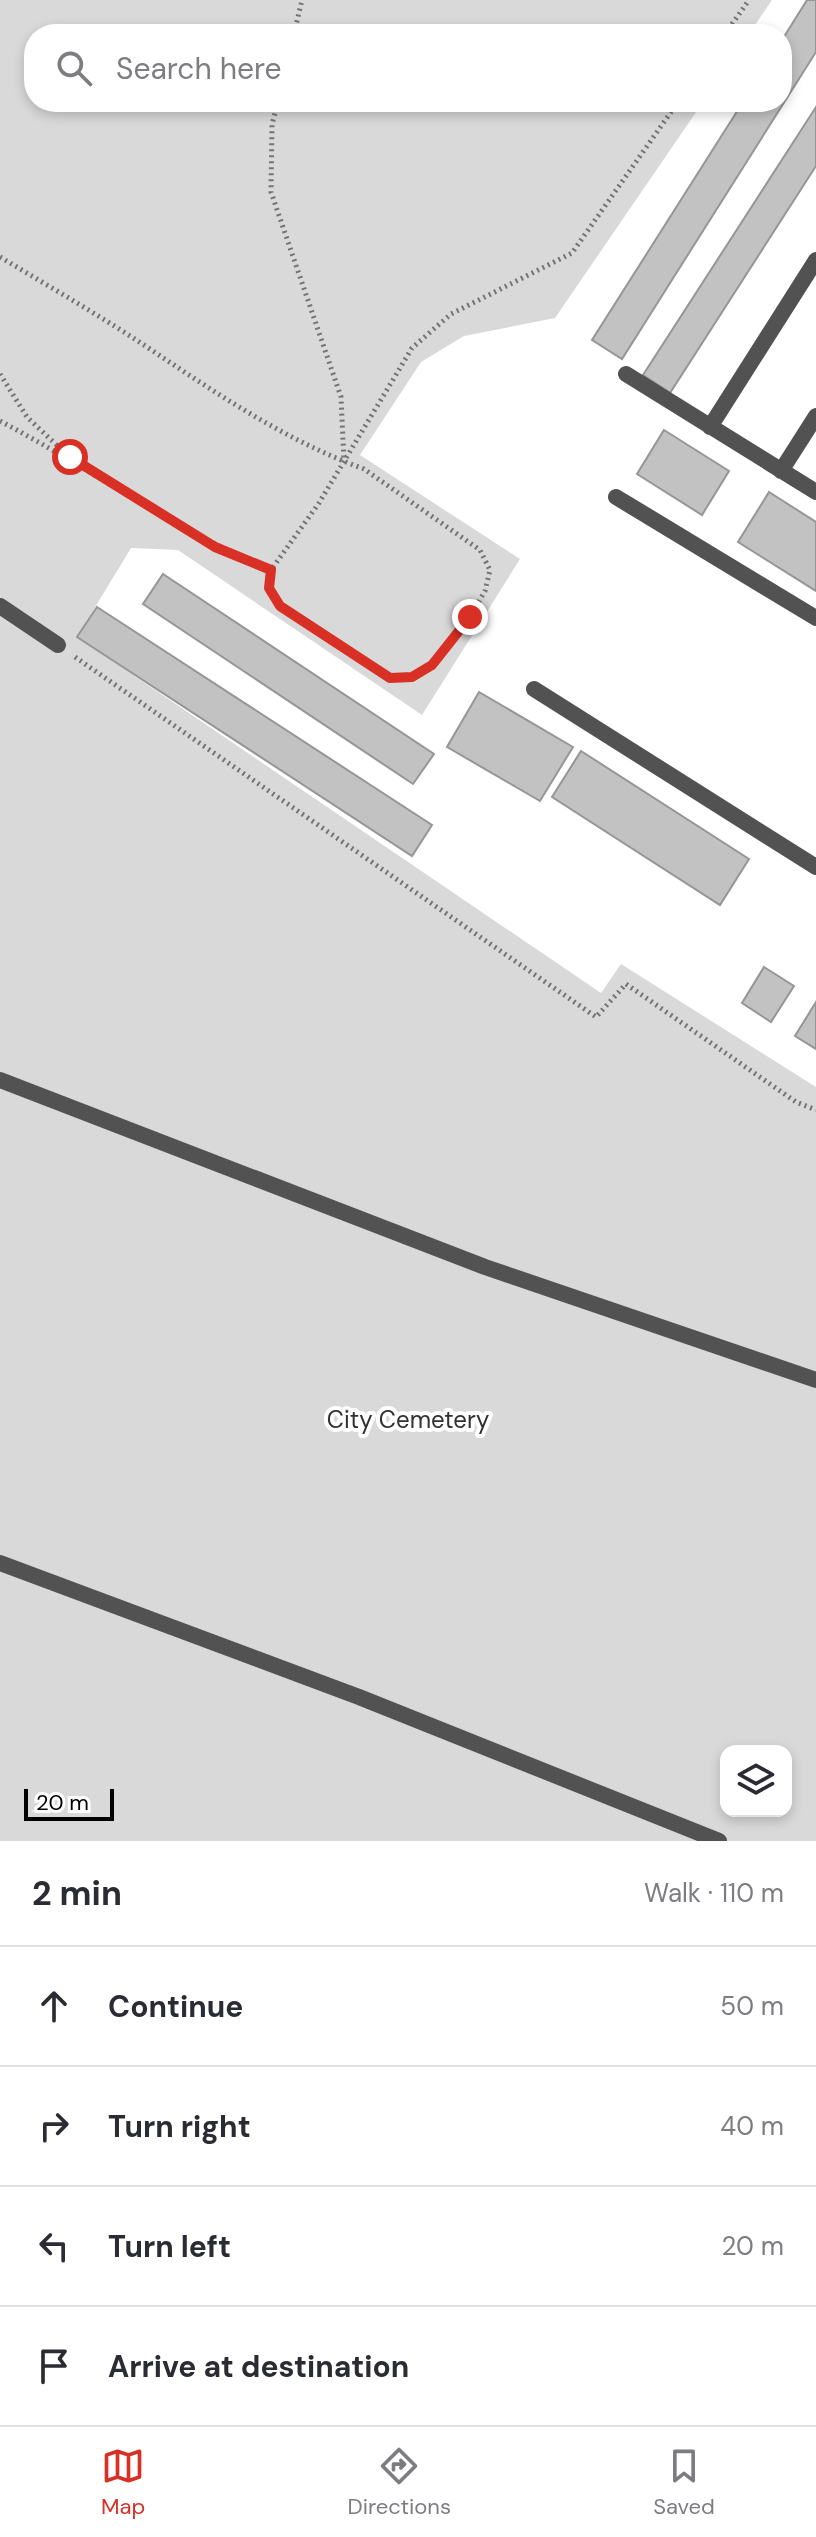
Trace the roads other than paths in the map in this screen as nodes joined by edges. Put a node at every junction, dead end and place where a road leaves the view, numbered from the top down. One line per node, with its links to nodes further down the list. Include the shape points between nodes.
1 (816, 260): 4 (lane)
2 (626, 374): 4 (lane)
3 (816, 416): 5 (lane)
4 (710, 427): 5 (lane)
5 (781, 471): 6 (lane)
6 (816, 492)
7 (616, 497): 9 (lane)
8 (0, 606): 10 (lane)
9 (816, 618)
10 (58, 645)
11 (534, 689): 12 (lane)
12 (816, 867)
13 (0, 1080): 14 (lane, via 485,1267)
14 (816, 1380)
15 (0, 1563): 16 (lane, via 359,1697)
16 (719, 1841)

